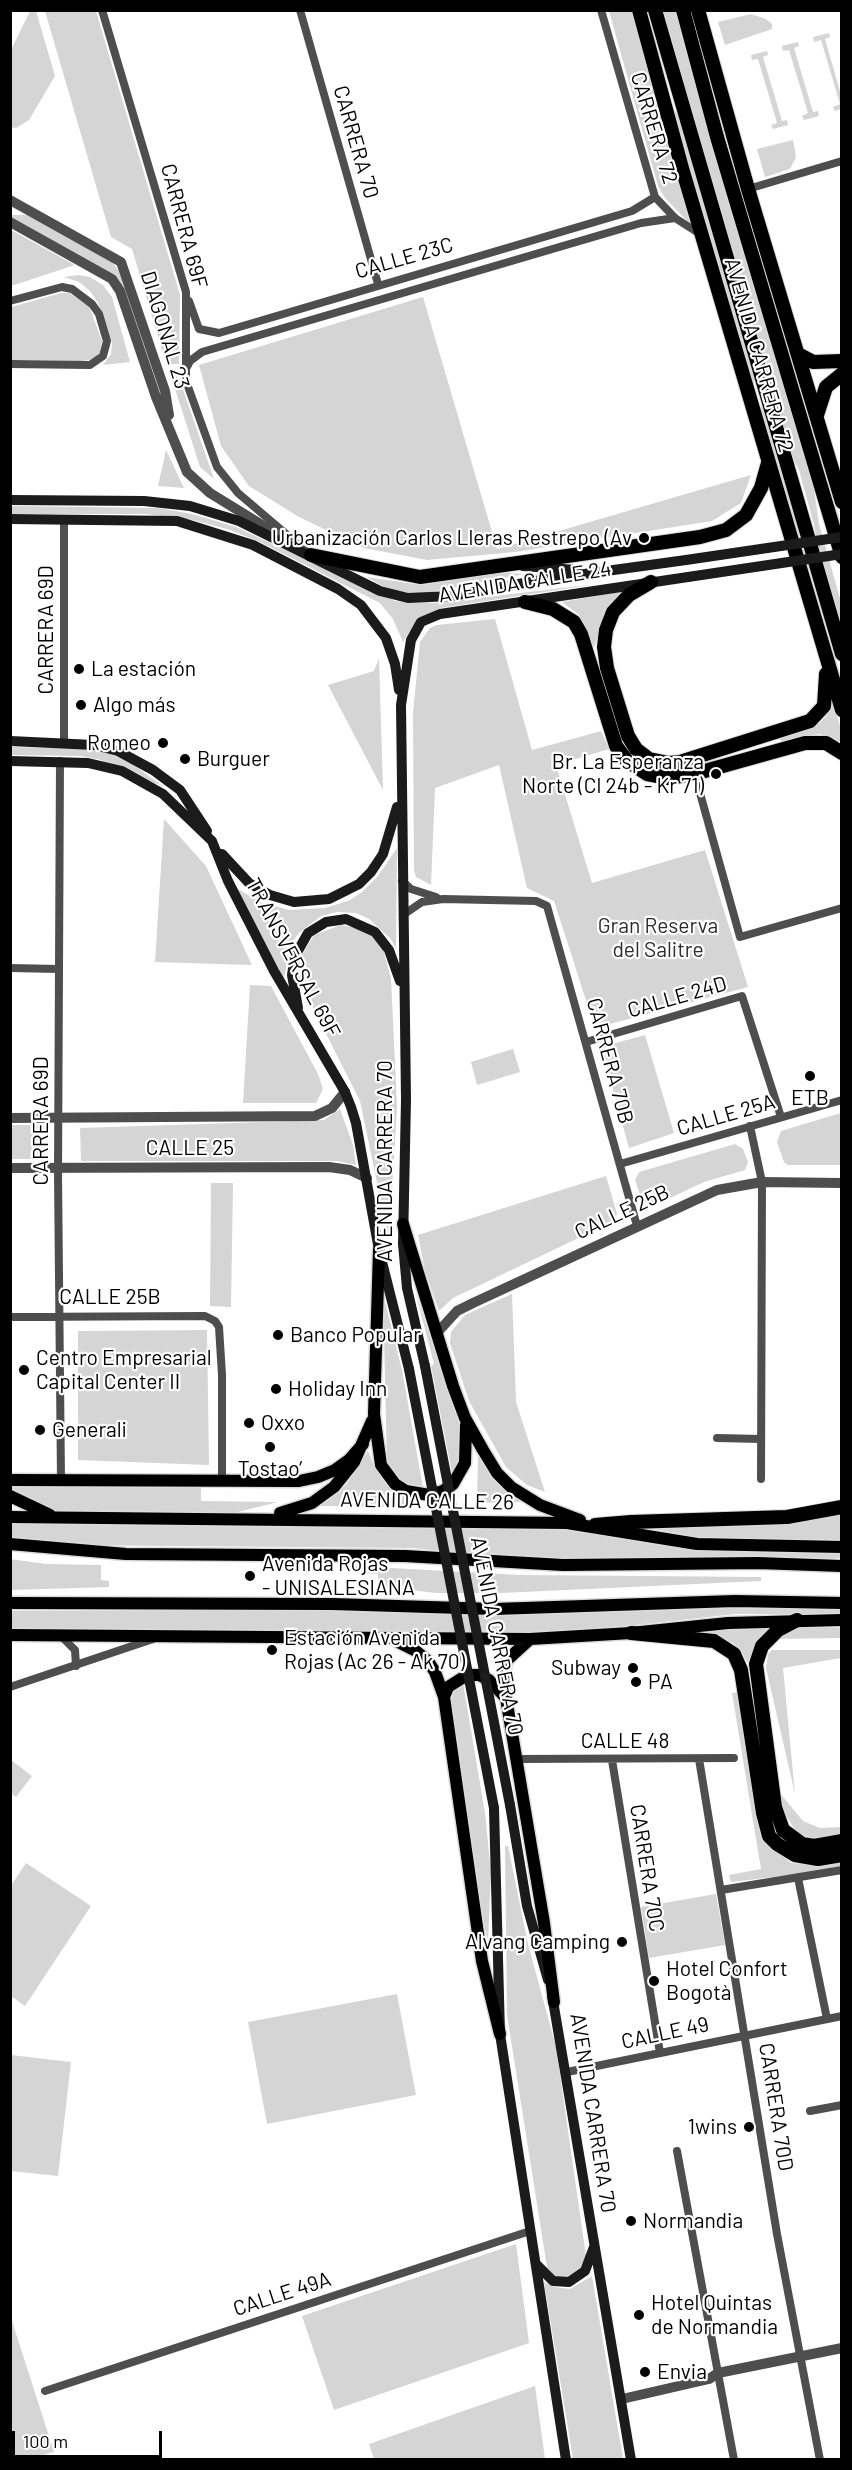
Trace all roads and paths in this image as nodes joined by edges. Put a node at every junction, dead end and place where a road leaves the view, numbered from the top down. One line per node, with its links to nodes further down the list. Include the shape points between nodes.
1 (102, 10): 20 (street, CARRERA 69F)
2 (300, 10): 19 (street, CARRERA 70)
3 (601, 10): 12 (street, CARRERA 72)
4 (639, 10): 8 (highway, AVENIDA CARRERA 72)
5 (655, 10): 9 (highway, AVENIDA CARRERA 72)
6 (683, 10): 38 (highway, AVENIDA CARRERA 72)
7 (700, 11): 11 (highway, AVENIDA CARRERA 72)
8 (662, 95): 9 (highway); 18 (highway, AVENIDA CARRERA 72)
9 (684, 113): 27 (highway, AVENIDA CARRERA 72)
10 (842, 161): 11 (street)
11 (748, 189): 22 (highway, AVENIDA CARRERA 72)
12 (655, 197): 16 (street, CARRERA 72); 19 (street, CALLE 23C, via 632,211)
13 (10, 200): 15 (street, DIAGONAL 23)
14 (10, 210): 15 (street)
15 (30, 210): 30 (street, DIAGONAL 23, via 114,256 124,266 165,391)
16 (675, 218): 18 (street, CARRERA 72); 25 (street, CALLE 23C, via 641,223 202,352)
17 (10, 222): 30 (street, DIAGONAL 23, via 105,274 116,284)
18 (703, 236): 28 (highway, AVENIDA CARRERA 72)
19 (378, 284): 20 (street, CALLE 23C, via 219,333 204,332 196,325)
20 (186, 292): 25 (street, CARRERA 69F)
21 (10, 301): 24 (street, via 62,287 84,295 99,314 107,348 96,363 83,366)
22 (798, 354): 23 (highway, via 813,362); 29 (highway, AVENIDA CARRERA 72)
23 (842, 361)
24 (10, 364)
25 (186, 369): 37 (street, CARRERA 69F, via 196,411 225,479)
26 (842, 374): 29 (highway, via 830,381 823,392)
27 (761, 376): 28 (highway); 44 (highway, AVENIDA CARRERA 72)
28 (754, 412): 31 (highway, AVENIDA CARRERA 72)
29 (817, 417): 33 (highway, AVENIDA CARRERA 72)
30 (171, 430): 37 (street, DIAGONAL 23, via 187,472 200,486)
31 (768, 461): 39 (highway, via 757,498 746,515 726,530 700,537); 43 (highway, AVENIDA CARRERA 72)
32 (10, 500): 37 (main road, AVENIDA CALLE 24, via 169,502 239,521)
33 (842, 502)
34 (10, 519): 35 (main road)
35 (64, 519): 45 (main road, via 189,523 253,545 338,589 365,609 385,634 395,664); 49 (street, CARRERA 69D)
36 (842, 537): 40 (main road, AVENIDA CALLE 24, bridge)
37 (311, 555): 39 (highway, via 420,576); 40 (main road, AVENIDA CALLE 24, via 380,591 408,598 452,596)
38 (842, 555): 41 (main road, AVENIDA CALLE 24, bridge)
39 (498, 564): 40 (main road)
40 (597, 571)
41 (651, 582): 42 (main road, AVENIDA CALLE 24); 47 (highway, via 619,605 605,638 607,668 628,736 636,749 649,759 669,763)
42 (525, 602): 45 (main road, AVENIDA CALLE 24, via 440,614 421,622 411,640); 50 (highway, via 553,609 574,622 616,746 637,769 653,776 676,777)
43 (825, 654): 46 (highway, AVENIDA CARRERA 72); 47 (highway, via 826,694 821,711 810,721)
44 (842, 654)
45 (401, 705): 54 (main road, AVENIDA CARRERA 70)
46 (842, 710)
47 (768, 734): 50 (highway)
48 (10, 741): 49 (main road)
49 (64, 742): 56 (main road, via 118,751 167,779 192,805)
50 (774, 750): 51 (highway, via 820,742)
51 (842, 753)
52 (10, 761): 53 (main road)
53 (60, 761): 56 (main road, via 103,766 144,782); 62 (street, CARRERA 69D)
54 (402, 783): 56 (main road, via 383,854 359,884 329,899 294,902 257,889); 57 (main road, AVENIDA CARRERA 70)
55 (698, 786): 59 (street, via 740,937)
56 (212, 841): 64 (main road, TRANSVERSAL 69F, via 228,881)
57 (402, 881): 58 (street, via 418,892); 60 (main road, AVENIDA CARRERA 70)
58 (443, 899): 60 (street, via 422,902); 65 (street, CARRERA 70B, via 536,901 547,906)
59 (842, 908)
60 (403, 915): 63 (main road, AVENIDA CARRERA 70)
61 (10, 968): 62 (street)
62 (59, 969): 70 (street, CARRERA 69D)
63 (403, 990): 64 (main road, via 389,950 375,932 346,919 326,922 308,933 295,956 292,975); 78 (main road, AVENIDA CARRERA 70)
64 (299, 1016): 66 (main road, TRANSVERSAL 69F)
65 (586, 1042): 68 (street, CALLE 24D, via 742,996); 72 (street, CARRERA 70B)
66 (345, 1092): 70 (street, CALLE 25, via 332,1108 315,1116); 75 (main road, AVENIDA CARRERA 70)
67 (842, 1100): 68 (street, CALLE 25A)
68 (781, 1117): 71 (street, CALLE 25A)
69 (10, 1118): 70 (street, CALLE 25)
70 (59, 1118): 74 (street, CARRERA 69D)
71 (750, 1126): 72 (street, CALLE 25A); 76 (street)
72 (620, 1164): 79 (street, CARRERA 70B)
73 (10, 1168): 74 (street, CALLE 25)
74 (58, 1168): 75 (street, CALLE 25, via 329,1167); 82 (street, CARRERA 69D)
75 (367, 1178): 80 (main road, AVENIDA CARRERA 70)
76 (762, 1182): 77 (street, CALLE 25B); 79 (street, CALLE 25B, via 717,1190); 87 (street)
77 (842, 1183)
78 (403, 1224): 83 (main road); 125 (main road, AVENIDA CARRERA 70, bridge, via 405,1275 527,1906)
79 (638, 1226): 83 (street, CALLE 25B, via 473,1302 457,1311)
80 (379, 1250): 84 (main road); 128 (main road, AVENIDA CARRERA 70, bridge, via 409,1369 494,1808)
81 (10, 1317): 82 (street, CALLE 25B)
82 (59, 1317): 91 (street, CARRERA 69D); 92 (street, CALLE 25B, via 209,1317 219,1327)
83 (436, 1334): 85 (main road)
84 (374, 1414): 85 (main road, via 377,1450 386,1474 406,1491 429,1495 443,1491 461,1474 467,1448); 88 (main road)
85 (465, 1418): 98 (main road, via 497,1473 511,1487 540,1505)
86 (717, 1438): 87 (street)
87 (761, 1439): 89 (street)
88 (363, 1444): 92 (main road, via 342,1465 318,1477 291,1481); 97 (main road, via 345,1476 324,1495 296,1510)
89 (761, 1479)
90 (10, 1480): 91 (main road)
91 (61, 1480): 92 (main road)
92 (222, 1480)
93 (10, 1496): 96 (main road)
94 (842, 1507): 98 (highway, via 787,1516)
95 (10, 1517): 96 (main road, AVENIDA CALLE 26)
96 (57, 1518): 97 (main road, AVENIDA CALLE 26)
97 (260, 1518): 98 (main road, AVENIDA CALLE 26, via 521,1521)
98 (596, 1526): 100 (main road, AVENIDA CALLE 26, via 697,1544)
99 (10, 1544): 101 (main road, via 126,1554 393,1556 563,1565)
100 (842, 1547)
101 (842, 1566)
102 (842, 1602): 103 (main road, via 494,1609)
103 (10, 1603)
104 (797, 1620): 105 (main road); 106 (main road); 120 (highway, via 778,1630 762,1646 756,1664 775,1807 783,1830 802,1844)
105 (842, 1620)
106 (631, 1633): 110 (main road); 121 (highway, via 714,1641 734,1654 741,1670 763,1814 770,1836 795,1856 818,1859)
107 (10, 1635): 108 (main road)
108 (62, 1636): 109 (main road); 112 (street, via 75,1650)
109 (154, 1638): 111 (main road); 112 (street)
110 (530, 1639): 111 (main road); 115 (main road, via 515,1650 503,1668)
111 (394, 1640): 114 (main road, via 428,1661)
112 (75, 1666): 113 (street)
113 (10, 1687)
114 (444, 1697): 115 (main road, via 456,1680 479,1675); 128 (main road, via 482,1961)
115 (506, 1698): 117 (main road)
116 (734, 1758): 118 (street, CALLE 48)
117 (517, 1759): 119 (street, CALLE 48); 125 (main road)
118 (699, 1759): 119 (street, CALLE 48); 124 (street, CARRERA 70D)
119 (612, 1760): 130 (street, CARRERA 70C)
120 (842, 1841)
121 (842, 1855)
122 (842, 1870): 123 (street)
123 (798, 1878): 124 (street); 127 (street)
124 (721, 1890): 129 (street, CARRERA 70D)
125 (554, 2002): 131 (main road, AVENIDA CARRERA 70)
126 (842, 2016): 127 (street, CALLE 49)
127 (828, 2019): 129 (street, CALLE 49)
128 (500, 2034): 135 (main road, AVENIDA CARRERA 70)
129 (747, 2035): 130 (street, CALLE 49); 140 (street, CARRERA 70D)
130 (660, 2053): 131 (street, CALLE 49)
131 (567, 2072): 136 (main road, AVENIDA CARRERA 70)
132 (842, 2105): 133 (street)
133 (810, 2111)
134 (677, 2151): 141 (street)
135 (530, 2231): 137 (main road, AVENIDA CARRERA 70); 142 (street, CALLE 49A)
136 (594, 2244): 137 (main road, via 585,2271 569,2282 553,2281); 143 (main road, AVENIDA CARRERA 70)
137 (534, 2261): 144 (main road, AVENIDA CARRERA 70)
138 (842, 2348): 140 (street)
139 (842, 2355): 140 (street)
140 (800, 2360): 141 (street); 147 (street, CARRERA 70D)
141 (715, 2377): 143 (street); 146 (street)
142 (45, 2391)
143 (622, 2399): 145 (main road, AVENIDA CARRERA 70)
144 (566, 2460)
145 (631, 2460)
146 (734, 2460)
147 (820, 2460)

